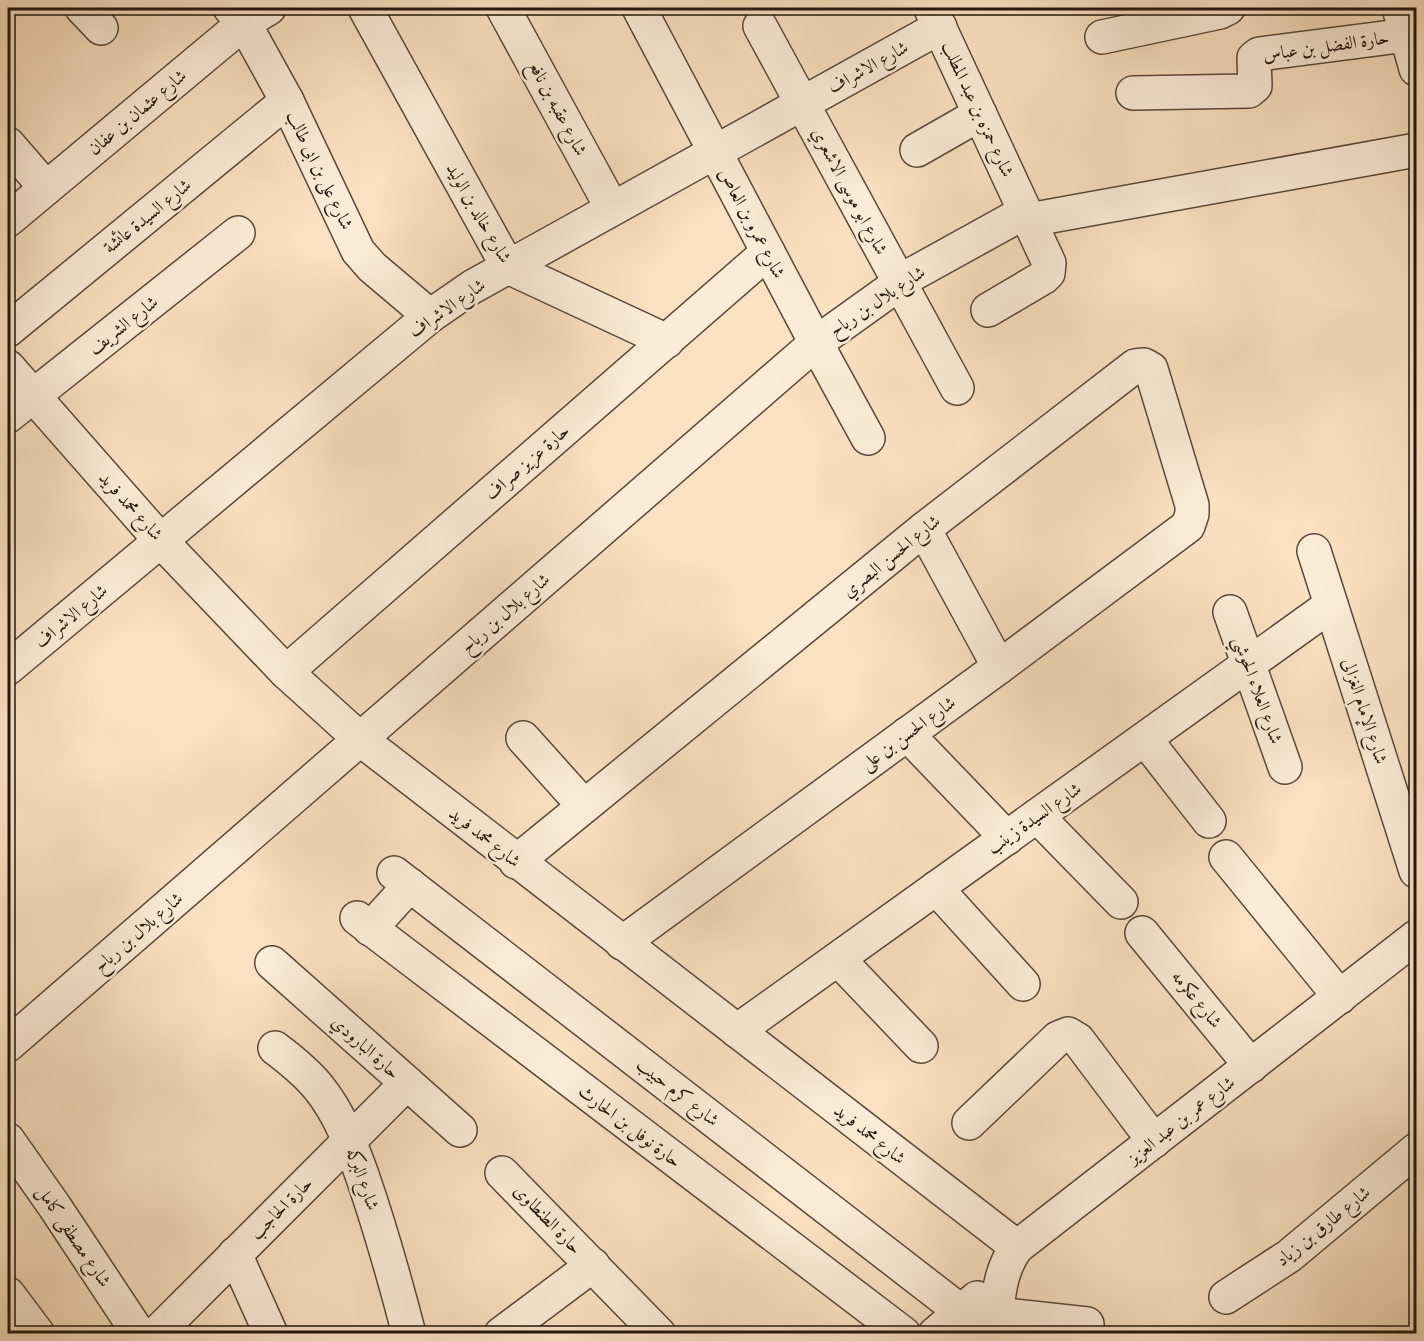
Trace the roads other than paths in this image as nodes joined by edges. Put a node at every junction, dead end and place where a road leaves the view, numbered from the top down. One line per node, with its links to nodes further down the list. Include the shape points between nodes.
1 (365, 8): 25 (street, شارع خالد بن الوليد)
2 (503, 8): 20 (street, شارع عقبه بن نافع)
3 (639, 8): 18 (street, شارع عمرو بن العاص)
4 (1228, 8): 9 (street)
5 (247, 13): 12 (street, شارع على بن ابى طالب); 19 (street, شارع عثمان بن عفان)
6 (935, 17): 13 (street, شارع الاشراف); 14 (street, شارع حمزه بن عبد المطلب)
7 (1403, 21): 10 (street); 11 (street, حارة الفضل بن عباس, via 1258,54 1254,58 1255,86 1249,91)
8 (760, 26): 13 (street, شارع ابو موسى الاشعري)
9 (1102, 37)
10 (1416, 69)
11 (1133, 93)
12 (286, 101): 28 (street, شارع على بن ابى طالب, via 358,251); 29 (street, شارع السيدة عائشة)
13 (802, 103): 18 (street, شارع الاشراف); 26 (street, شارع ابو موسى الاشعري)
14 (980, 114): 16 (street); 21 (street, شارع حمزه بن عبد المطلب)
15 (8, 144): 19 (street)
16 (917, 150)
17 (1416, 150): 21 (street, شارع بلال بن رباح)
18 (715, 151): 20 (street, شارع الاشراف); 24 (street, شارع عمرو بن العاص)
19 (46, 188): 22 (street, شارع عثمان بن عفان)
20 (612, 208): 25 (street, شارع الاشراف)
21 (1027, 216): 26 (street, شارع بلال بن رباح); 27 (street, شارع حمزه بن عبد المطلب, via 1049,263 1048,273)
22 (8, 220)
23 (238, 233): 34 (street, شارع الشريف)
24 (768, 252): 30 (street, حارة عزيز صراف); 31 (street, شارع عمرو بن العاص)
25 (508, 267): 28 (street, شارع الاشراف); 30 (street, شارع خالد بن الوليد)
26 (900, 283): 31 (street, شارع بلال بن رباح); 33 (street, شارع ابو موسى الاشعري)
27 (988, 310)
28 (430, 316): 39 (street, شارع الاشراف)
29 (8, 330)
30 (667, 340): 46 (street, حارة عزيز صراف)
31 (816, 343): 36 (street, شارع عمرو بن العاص); 49 (street, شارع بلال بن رباح)
32 (8, 367): 34 (street, شارع محمد فريد)
33 (957, 388)
34 (33, 396): 35 (street, شارع الشريف); 39 (street, شارع محمد فريد)
35 (8, 416)
36 (868, 438)
37 (1190, 520): 38 (street, شارع الحسن البصري, via 1192,506 1154,375 1144,365 1127,371); 44 (street, شارع الحسن بن على, via 1182,531)
38 (924, 529): 44 (street); 52 (street, شارع الحسن البصري)
39 (161, 541): 45 (street, شارع الاشراف); 46 (street, شارع محمد فريد)
40 (1314, 551): 41 (street, شارع الإمام الغزالى)
41 (1331, 605): 43 (street, شارع السيدة زينب); 58 (street, شارع الإمام الغزالى)
42 (1230, 612): 43 (street, شارع العلاء الحوشي)
43 (1248, 664): 50 (street, شارع السيدة زينب); 51 (street, شارع العلاء الحوشي)
44 (999, 667): 47 (street, شارع الحسن بن على)
45 (8, 668)
46 (286, 672): 49 (street, شارع محمد فريد)
47 (907, 734): 55 (street); 64 (street, شارع الحسن بن على)
48 (523, 738): 52 (street)
49 (360, 739): 57 (street, شارع محمد فريد); 70 (street, شارع بلال بن رباح)
50 (1145, 739): 53 (street, شارع السيدة زينب); 54 (street)
51 (1285, 767)
52 (584, 806): 57 (street, شارع الحسن البصري)
53 (1037, 816): 55 (street, شارع السيدة زينب); 60 (street)
54 (1209, 821)
55 (1006, 838): 59 (street, شارع السيدة زينب)
56 (1226, 857): 68 (street)
57 (516, 862): 64 (street, شارع محمد فريد)
58 (1416, 871)
59 (936, 888): 65 (street, شارع السيدة زينب); 67 (street)
60 (1121, 902)
61 (363, 923): 87 (street, شارع كرم حبيب, via 402,879); 97 (street, حارة نوفل بن الحارث)
62 (1142, 933): 73 (street, شارع عكرمه)
63 (1416, 937): 68 (street, شارع عمر بن عبد العزيز)
64 (622, 943): 69 (street, شارع محمد فريد)
65 (838, 959): 69 (street, شارع السيدة زينب); 71 (street)
66 (272, 963): 74 (street, حارة البارودي)
67 (1023, 984)
68 (1340, 997): 73 (street, شارع عمر بن عبد العزيز)
69 (737, 1031): 83 (street, شارع محمد فريد)
70 (8, 1045)
71 (921, 1046)
72 (275, 1048): 78 (street, شارع البركه, via 320,1089)
73 (1251, 1066): 79 (street, شارع عمر بن عبد العزيز)
74 (407, 1083): 76 (street, حارة البارودي); 78 (street, حارة الحاجب)
75 (969, 1123): 79 (street, via 1058,1038 1068,1034 1078,1040)
76 (460, 1130)
77 (8, 1140): 92 (street, شارع مصطفى كامل)
78 (349, 1141): 82 (street, حارة الحاجب); 95 (street, شارع البركه, via 378,1221)
79 (1154, 1141): 83 (street, شارع عمر بن عبد العزيز)
80 (1416, 1150): 86 (street, شارع طارق بن زياد, via 1289,1256)
81 (502, 1173): 84 (street, حارة الطنطاوى)
82 (235, 1254): 93 (street, حارة الحاجب); 94 (street)
83 (1010, 1261): 87 (street); 89 (street, via 998,1295)
84 (593, 1265): 90 (street, حارة الطنطاوى); 96 (street, حارة الطنطاوى)
85 (8, 1294): 91 (street)
86 (1226, 1297)
87 (962, 1312): 89 (street, شارع كرم حبيب); 98 (street)
88 (1087, 1324): 89 (street)
89 (993, 1327)
90 (505, 1332)
91 (38, 1334)
92 (139, 1334)
93 (156, 1334)
94 (271, 1334)
95 (409, 1334)
96 (659, 1334)
97 (904, 1334)
98 (935, 1334)

